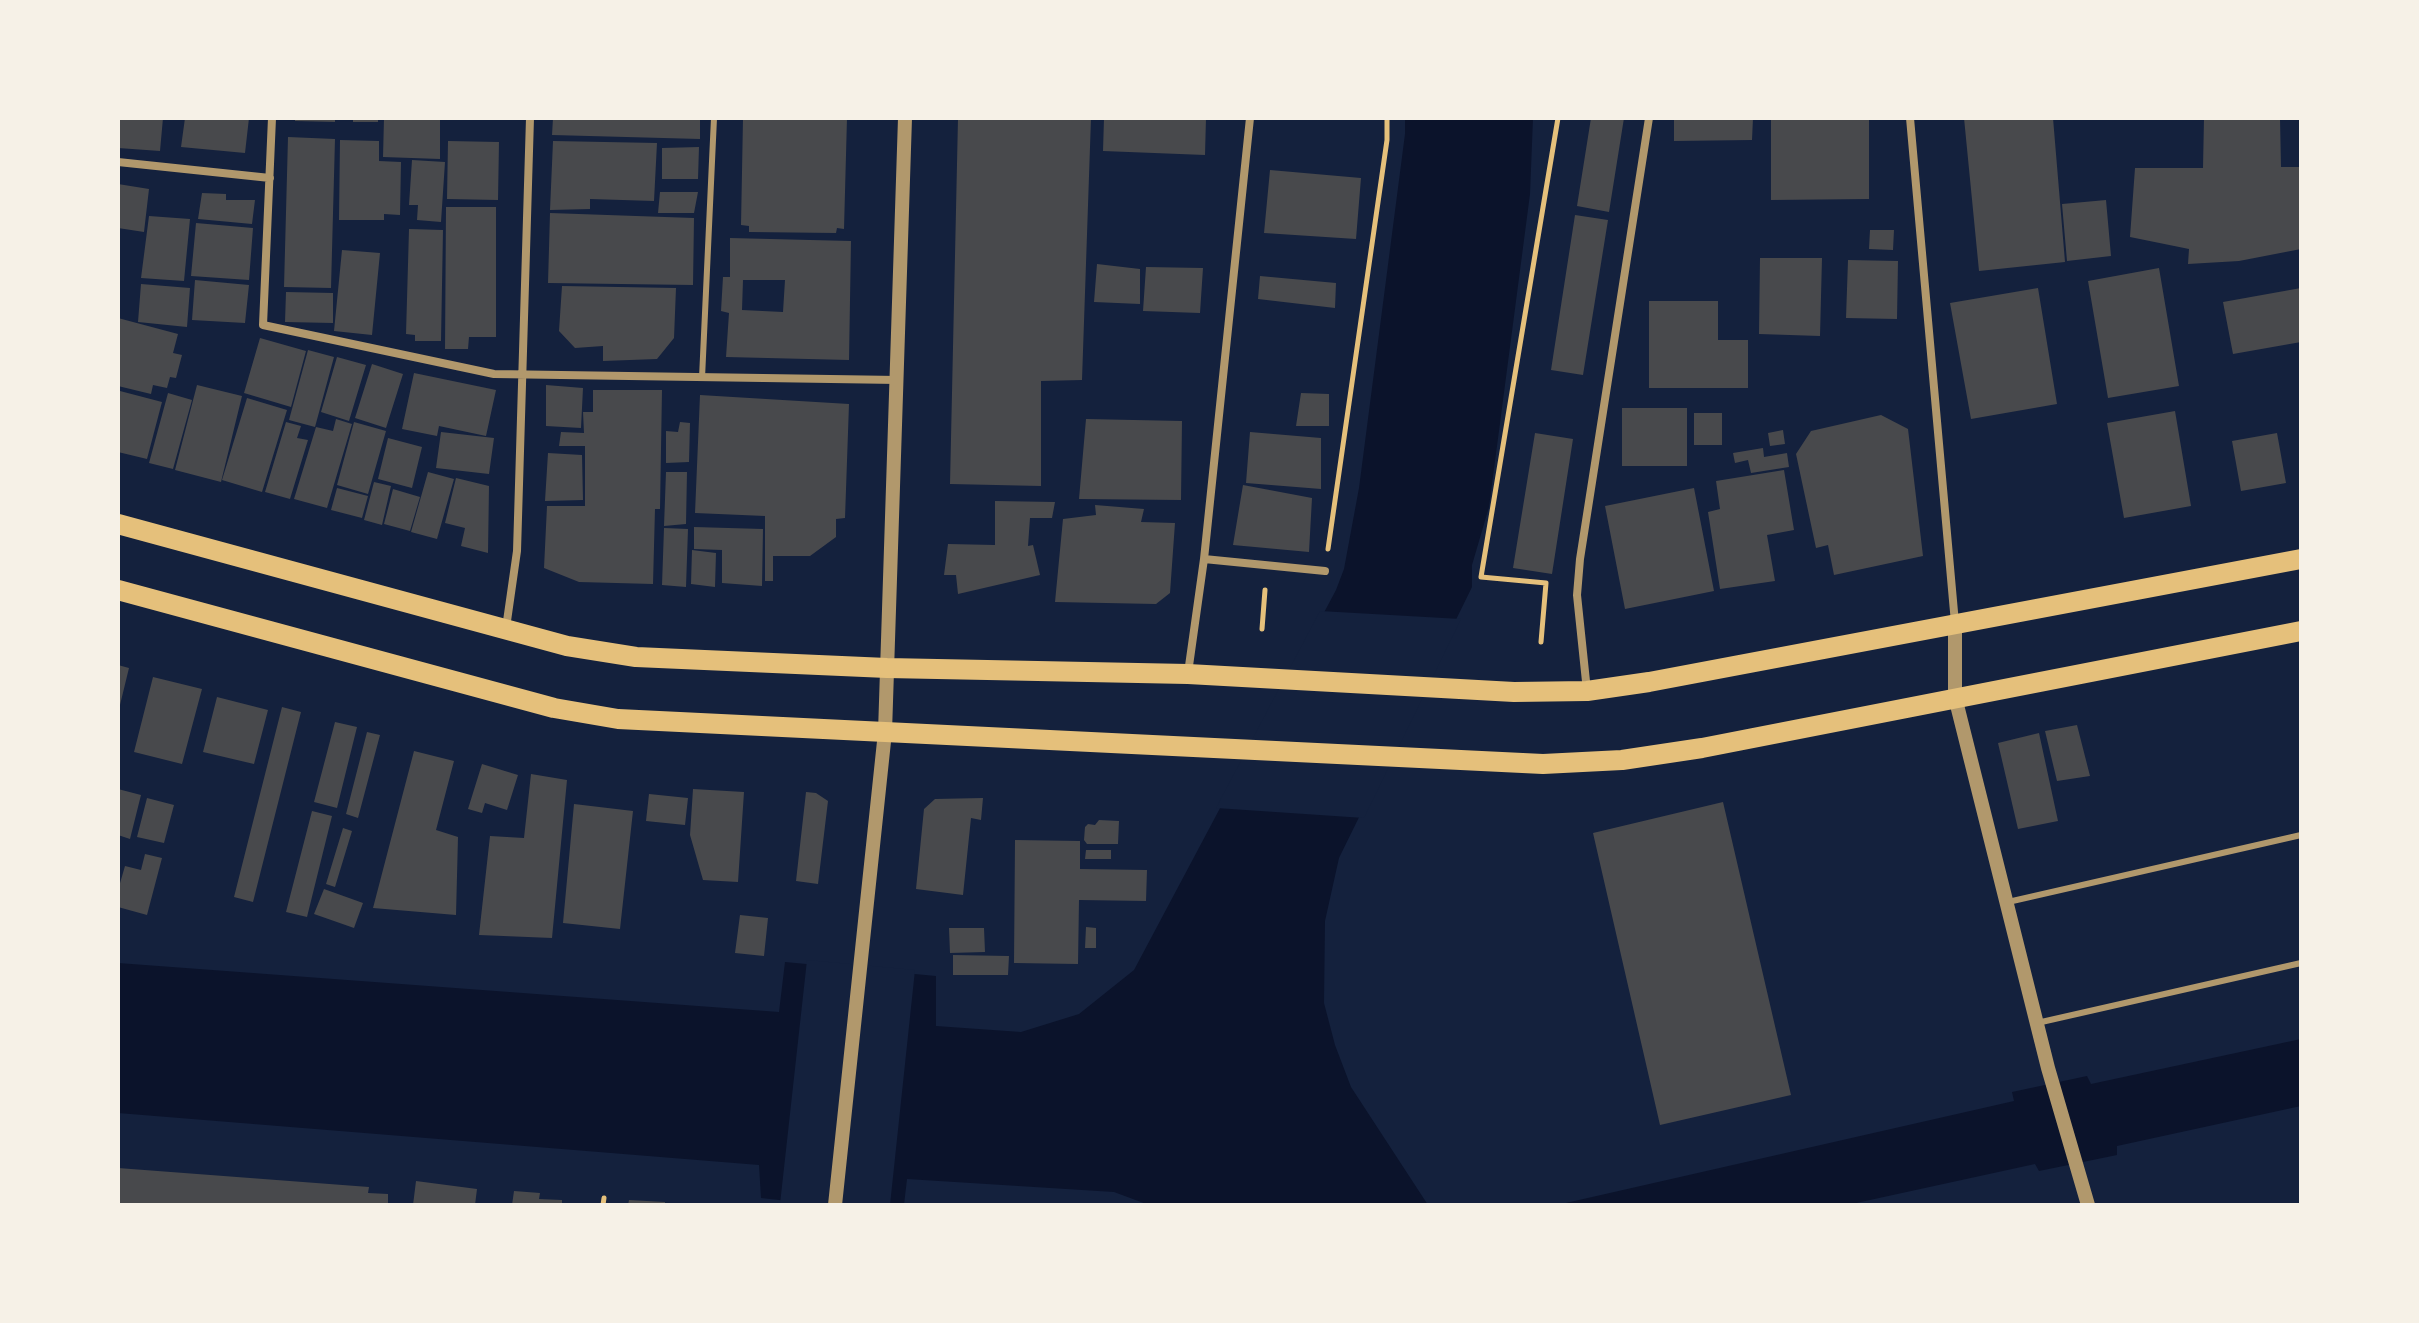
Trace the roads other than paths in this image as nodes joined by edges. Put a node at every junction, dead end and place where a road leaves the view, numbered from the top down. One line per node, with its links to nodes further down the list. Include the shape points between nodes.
1 (272, 118): 9 (street)
2 (530, 118): 10 (street)
3 (714, 118): 11 (lane)
4 (905, 118): 12 (street)
5 (1250, 118): 14 (street)
6 (1649, 118): 23 (street, via 1580,559 1577,595)
7 (1910, 118): 18 (street)
8 (118, 162): 9 (street)
9 (270, 178): 10 (street, via 263,325)
10 (524, 376): 11 (street); 19 (street, via 517,551)
11 (702, 378): 12 (street)
12 (898, 380): 21 (street)
13 (118, 524): 19 (main road)
14 (1204, 559): 16 (street); 22 (street)
15 (2301, 559): 18 (main road)
16 (1325, 571)
17 (118, 590): 25 (main road, via 554,708 665,723)
18 (1955, 624): 23 (main road); 24 (street)
19 (506, 630): 21 (main road, via 636,657)
20 (2301, 631): 24 (main road)
21 (887, 668): 22 (main road); 25 (street)
22 (1188, 674): 23 (main road, via 1514,692)
23 (1587, 691)
24 (1955, 697): 25 (main road, via 1702,748 1543,764); 27 (street)
25 (885, 732): 30 (street)
26 (2301, 835): 27 (lane)
27 (2007, 902): 29 (street)
28 (2301, 963): 29 (lane)
29 (2037, 1023): 31 (street)
30 (835, 1205)
31 (2088, 1205)

